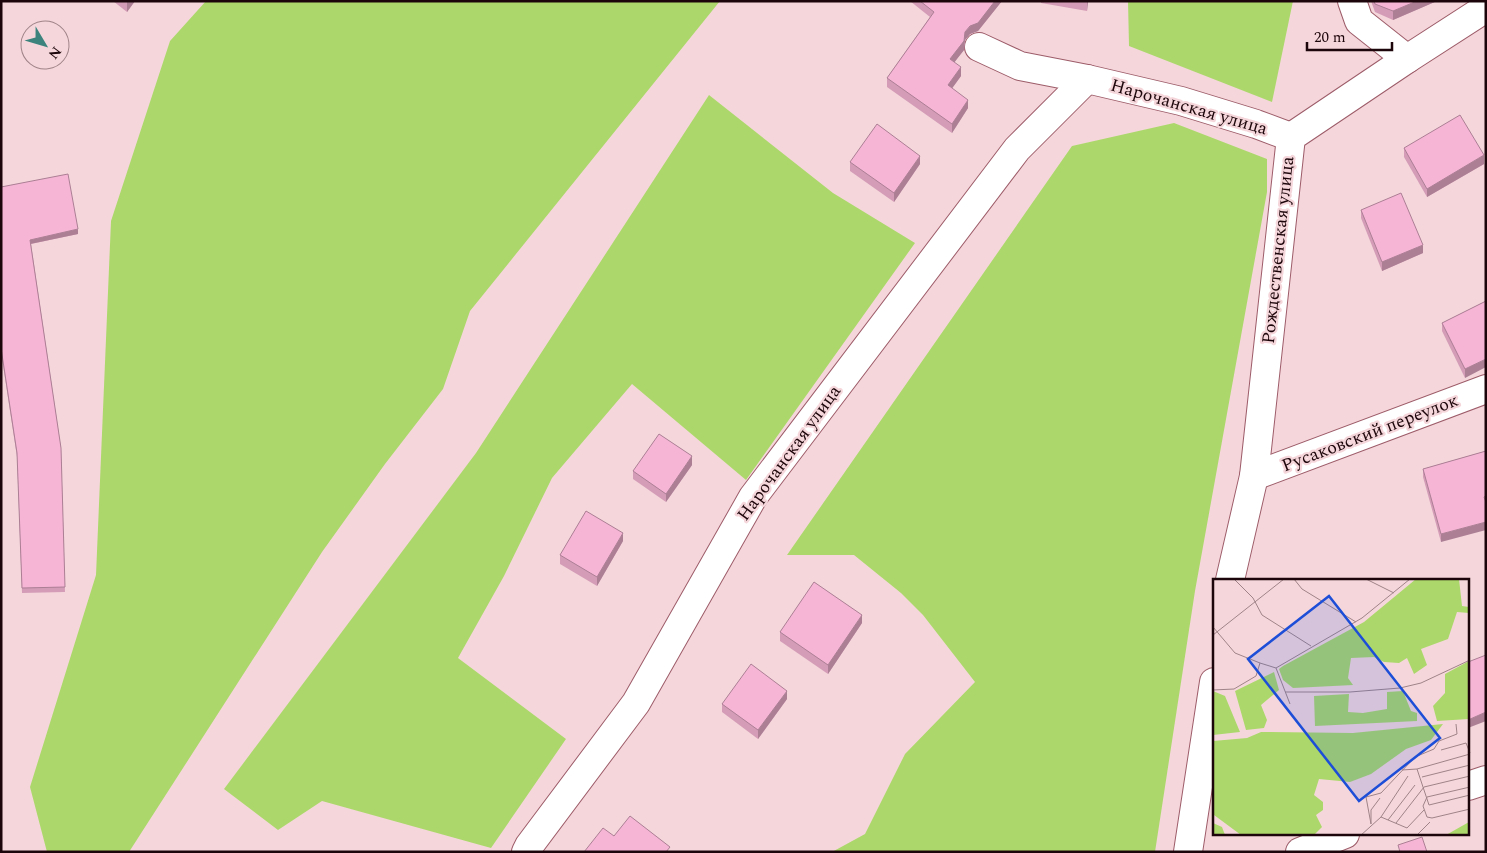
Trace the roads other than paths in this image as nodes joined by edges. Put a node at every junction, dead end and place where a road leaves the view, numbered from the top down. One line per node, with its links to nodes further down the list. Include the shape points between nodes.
1 (1352, 1): 4 (street, via 1359,21)
2 (1486, 8): 4 (street, Рождественская улица)
3 (979, 47): 5 (street, Нарочанская улица, via 1020,66)
4 (1407, 59): 6 (street, Рождественская улица)
5 (1087, 78): 6 (street, Нарочанская улица, via 1181,101); 14 (street, Нарочанская улица, via 1017,149 753,497 636,703)
6 (1291, 137): 8 (street, Рождественская улица)
7 (1486, 389): 8 (street, Русаковский переулок)
8 (1254, 476): 9 (street, Рождественская улица)
9 (1230, 579)
10 (1213, 689): 15 (street)
11 (1486, 780): 12 (street)
12 (1470, 785)
13 (1340, 836): 16 (street)
14 (526, 852)
15 (1188, 852)
16 (1300, 852)

